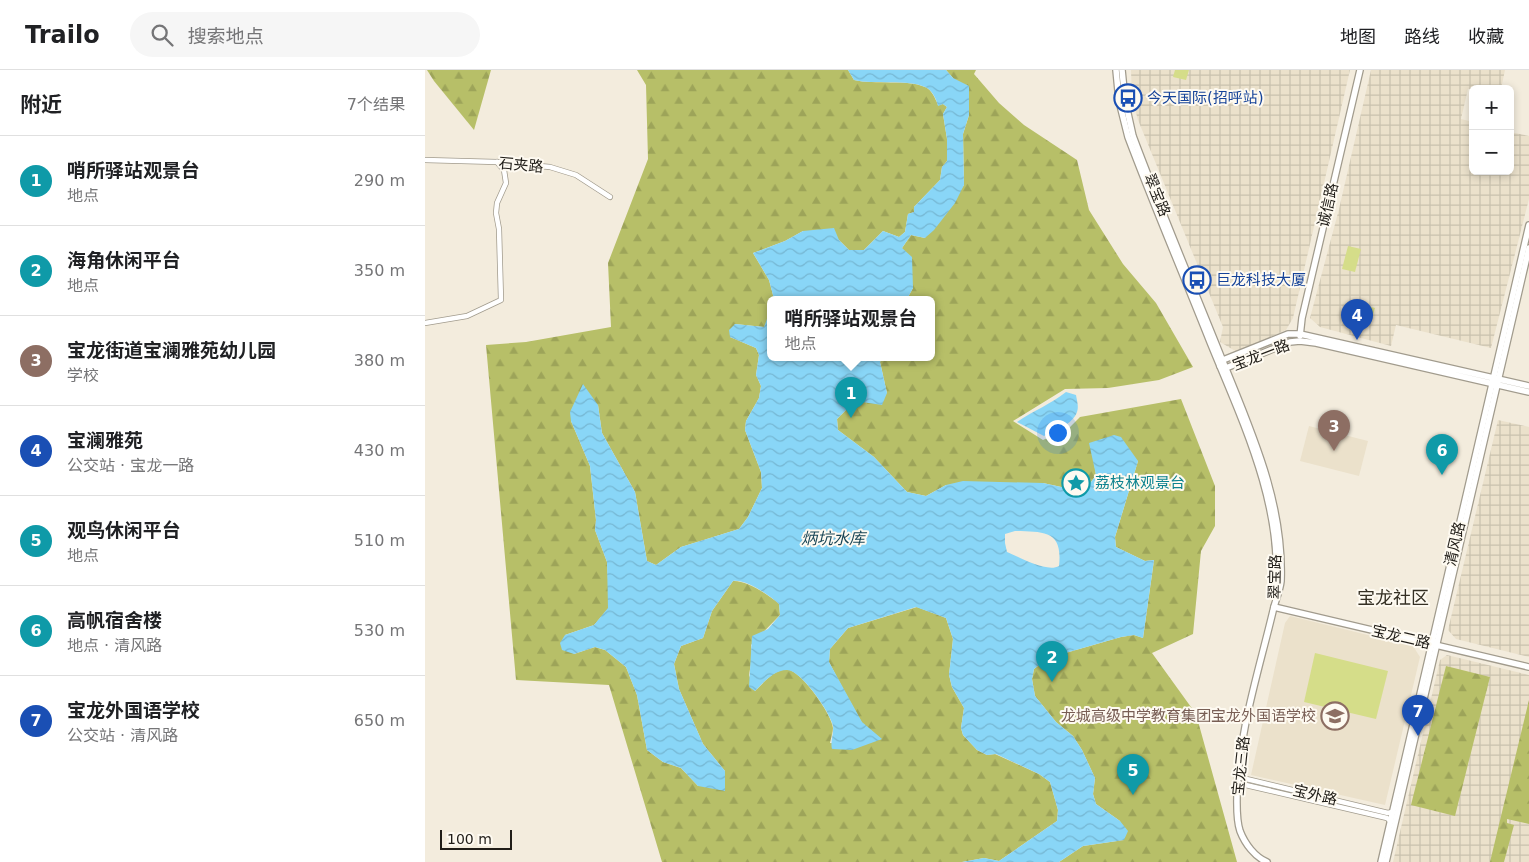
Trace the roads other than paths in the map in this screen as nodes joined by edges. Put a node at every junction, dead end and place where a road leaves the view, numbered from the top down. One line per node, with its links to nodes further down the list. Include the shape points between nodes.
1 (1116, 70): 12 (street, 翠宝路, via 1119,101 1128,137)
2 (1122, 70): 12 (street, 翠宝路, via 1133,136)
3 (1360, 70): 10 (street, 诚信路)
4 (425, 160): 5 (street, 石夹路)
5 (497, 162): 6 (street, 石夹路, via 562,170 589,182); 9 (street, via 504,170 506,183 496,213 501,300 467,316)
6 (610, 197)
7 (1529, 226): 13 (street, 清风路)
8 (1529, 248): 13 (street, 清风路)
9 (425, 323)
10 (1300, 334): 11 (street, 诚信路); 12 (street, 宝龙一路, via 1288,334); 13 (street, 宝龙一路)
11 (1300, 340): 12 (street, 宝龙一路); 13 (street, 宝龙一路)
12 (1223, 365): 16 (street, 翠宝路, via 1266,490 1276,556)
13 (1495, 381): 14 (street, 宝龙一路); 15 (street, 宝龙一路); 17 (street, 清风路)
14 (1529, 386)
15 (1529, 392)
16 (1274, 607): 17 (street, 宝龙二路); 19 (street, 宝龙三路, via 1243,735)
17 (1434, 645): 18 (street, 宝龙二路); 20 (street, 清风路); 24 (street, 清风路)
18 (1529, 667)
19 (1238, 780): 20 (street, 宝外路); 21 (street, 宝外路); 22 (street, 宝龙三路, via 1236,808 1240,830 1249,847)
20 (1392, 812): 21 (street, 清风路)
21 (1390, 821): 23 (street, 清风路)
22 (1264, 861)
23 (1381, 862)
24 (1386, 862)

